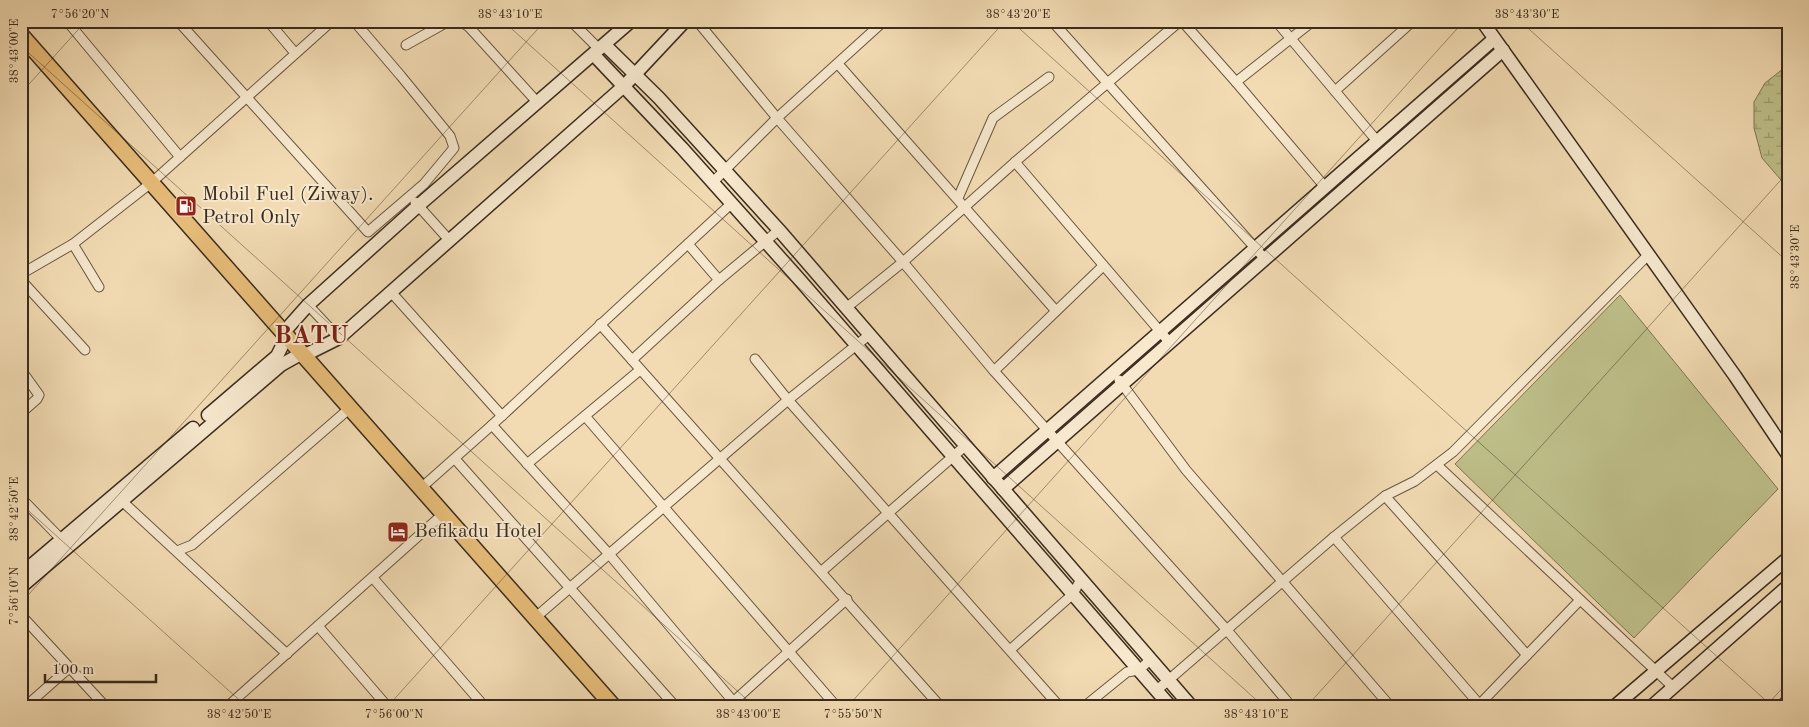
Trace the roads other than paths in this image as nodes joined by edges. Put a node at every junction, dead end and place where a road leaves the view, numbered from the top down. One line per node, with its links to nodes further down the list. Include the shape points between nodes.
1 (67, 21): 41 (street)
2 (178, 21): 33 (street)
3 (268, 21): 25 (street)
4 (332, 21): 25 (street)
5 (354, 21): 48 (street, via 450,136 453,144 453,151)
6 (449, 21): 22 (street)
7 (460, 21): 35 (street)
8 (571, 21): 23 (street)
9 (631, 21): 23 (street)
10 (685, 21): 27 (street)
11 (697, 21): 37 (street)
12 (884, 21): 26 (street)
13 (1052, 21): 30 (street)
14 (1181, 21): 29 (street); 30 (street)
15 (1276, 21): 21 (street)
16 (1313, 21): 21 (street)
17 (1413, 21): 32 (street)
18 (1482, 21): 20 (street)
19 (21, 35): 45 (highway)
20 (1494, 39): 24 (street); 39 (street)
21 (1291, 40): 29 (street); 32 (street)
22 (406, 45)
23 (600, 50): 27 (street); 31 (street); 35 (street)
24 (1503, 50): 57 (street); 58 (street)
25 (296, 53): 33 (street)
26 (838, 64): 37 (street); 47 (street)
27 (635, 75): 31 (street); 34 (street)
28 (1050, 77): 47 (street, via 993,118)
29 (1236, 82): 46 (street)
30 (1108, 83): 42 (street); 56 (street)
31 (624, 86): 36 (street); 52 (street)
32 (1335, 91): 39 (street)
33 (246, 97): 41 (street); 48 (street, via 368,232)
34 (659, 98): 36 (street); 38 (street)
35 (538, 103): 48 (street)
36 (646, 109): 40 (street)
37 (777, 118): 43 (street); 59 (street)
38 (695, 137): 40 (street); 43 (street)
39 (1377, 141): 46 (street)
40 (682, 148): 44 (street)
41 (180, 157): 45 (street)
42 (1015, 162): 50 (street); 60 (street)
43 (725, 170): 44 (street); 51 (street)
44 (713, 182): 49 (street)
45 (151, 183): 54 (street); 75 (highway)
46 (1325, 187): 56 (street)
47 (958, 198): 50 (street)
48 (413, 201): 52 (street); 68 (street)
49 (732, 203): 53 (street); 55 (street)
50 (965, 208): 59 (street); 70 (street)
51 (779, 230): 53 (street); 61 (street)
52 (450, 241): 67 (street)
53 (766, 242): 63 (street); 65 (street)
54 (73, 244): 62 (street); 66 (street)
55 (688, 244): 65 (street); 72 (street)
56 (1255, 248): 58 (street); 74 (street)
57 (1649, 254): 102 (street); 107 (street)
58 (1265, 259): 78 (street)
59 (902, 262): 69 (street); 86 (street)
60 (1103, 266): 70 (street); 74 (street)
61 (811, 268): 63 (street); 69 (street)
62 (21, 274)
63 (799, 279): 73 (street)
64 (21, 280): 80 (street)
65 (719, 280): 83 (street)
66 (99, 287)
67 (391, 292): 77 (street); 96 (street)
68 (308, 305): 75 (street); 77 (street)
69 (846, 308): 71 (street)
70 (1056, 311): 86 (street)
71 (856, 320): 73 (street); 76 (street)
72 (600, 324): 83 (street); 96 (street)
73 (844, 331): 79 (street)
74 (1160, 331): 78 (street); 87 (street)
75 (284, 332): 81 (highway); 111 (street, via 284,342 276,356)
76 (869, 334): 79 (street); 89 (street)
77 (340, 338): 81 (street)
78 (1170, 343): 88 (street)
79 (856, 346): 91 (street); 92 (street)
80 (85, 350)
81 (305, 355): 94 (highway); 111 (street, via 281,365)
82 (755, 359): 92 (street)
83 (632, 360): 85 (street)
84 (21, 370): 95 (street, via 39,395)
85 (640, 370): 97 (street); 104 (street)
86 (994, 371): 99 (street)
87 (1114, 372): 88 (street); 90 (street)
88 (1122, 385): 93 (street); 130 (street, via 1186,470)
89 (914, 387): 91 (street); 101 (street)
90 (1087, 395): 93 (street); 99 (street)
91 (902, 398): 103 (street)
92 (788, 400): 104 (street); 115 (street)
93 (1097, 406): 100 (street)
94 (350, 408): 109 (highway); 121 (street)
95 (21, 413)
96 (502, 416): 98 (street)
97 (585, 416): 106 (street); 114 (street)
98 (492, 425): 105 (street); 106 (street)
99 (1048, 430): 100 (street); 108 (street)
100 (1058, 441): 110 (street); 141 (street)
101 (965, 446): 103 (street); 108 (street)
102 (1788, 455)
103 (952, 457): 115 (street); 119 (street)
104 (720, 458): 114 (street); 126 (street)
105 (455, 459): 109 (street); 133 (street)
106 (526, 464): 123 (street)
107 (1437, 465): 112 (street); 136 (street)
108 (993, 478): 110 (street)
109 (421, 488): 116 (highway)
110 (1003, 489): 117 (street)
111 (122, 494): 120 (street); 122 (street); 132 (street)
112 (1385, 496): 118 (street); 147 (street)
113 (21, 498): 120 (street)
114 (663, 507): 123 (street); 144 (street)
115 (889, 513): 126 (street); 143 (street)
116 (444, 514): 128 (street); 138 (highway)
117 (1036, 528): 119 (street); 129 (street)
118 (1334, 537): 130 (street); 156 (street)
119 (1023, 538): 134 (street)
120 (62, 540): 127 (street)
121 (192, 545): 122 (street); 125 (street)
122 (177, 551): 125 (street)
123 (609, 554): 133 (street); 155 (street)
124 (1788, 558): 150 (street)
125 (187, 560): 145 (street)
126 (822, 571): 135 (street)
127 (21, 574)
128 (372, 578): 140 (street); 161 (street)
129 (1081, 579): 134 (street); 139 (street)
130 (1282, 581): 141 (street); 171 (street)
131 (1788, 586): 152 (street)
132 (21, 587)
133 (570, 587): 138 (street); 163 (street)
134 (1073, 594): 142 (street); 143 (street)
135 (847, 599): 144 (street); 165 (street)
136 (1580, 600): 147 (street); 150 (street)
137 (21, 615): 148 (street)
138 (536, 618): 162 (highway)
139 (1118, 621): 142 (street); 146 (street)
140 (318, 626): 145 (street); 160 (street)
141 (1226, 629): 151 (street); 170 (street)
142 (1106, 631): 149 (street)
143 (1011, 650): 166 (street)
144 (788, 652): 155 (street); 164 (street)
145 (287, 654): 159 (street)
146 (1146, 655): 149 (street); 149 (street); 151 (street)
147 (1528, 655): 156 (street)
148 (69, 668): 157 (street); 158 (street)
149 (1132, 668): 153 (street); 167 (street)
150 (1656, 671): 152 (street); 172 (street)
151 (1168, 681): 153 (street); 169 (street)
152 (1673, 687): 173 (street)
153 (1157, 690): 168 (street)
154 (1788, 698): 174 (street)
155 (735, 704)
156 (1478, 705)
157 (26, 706)
158 (105, 706)
159 (228, 706)
160 (387, 706)
161 (484, 706)
162 (613, 706)
163 (675, 706)
164 (836, 706)
165 (940, 706)
166 (1059, 706)
167 (1084, 706)
168 (1170, 706)
169 (1191, 706)
170 (1291, 706)
171 (1390, 706)
172 (1615, 706)
173 (1652, 706)
174 (1780, 706)

